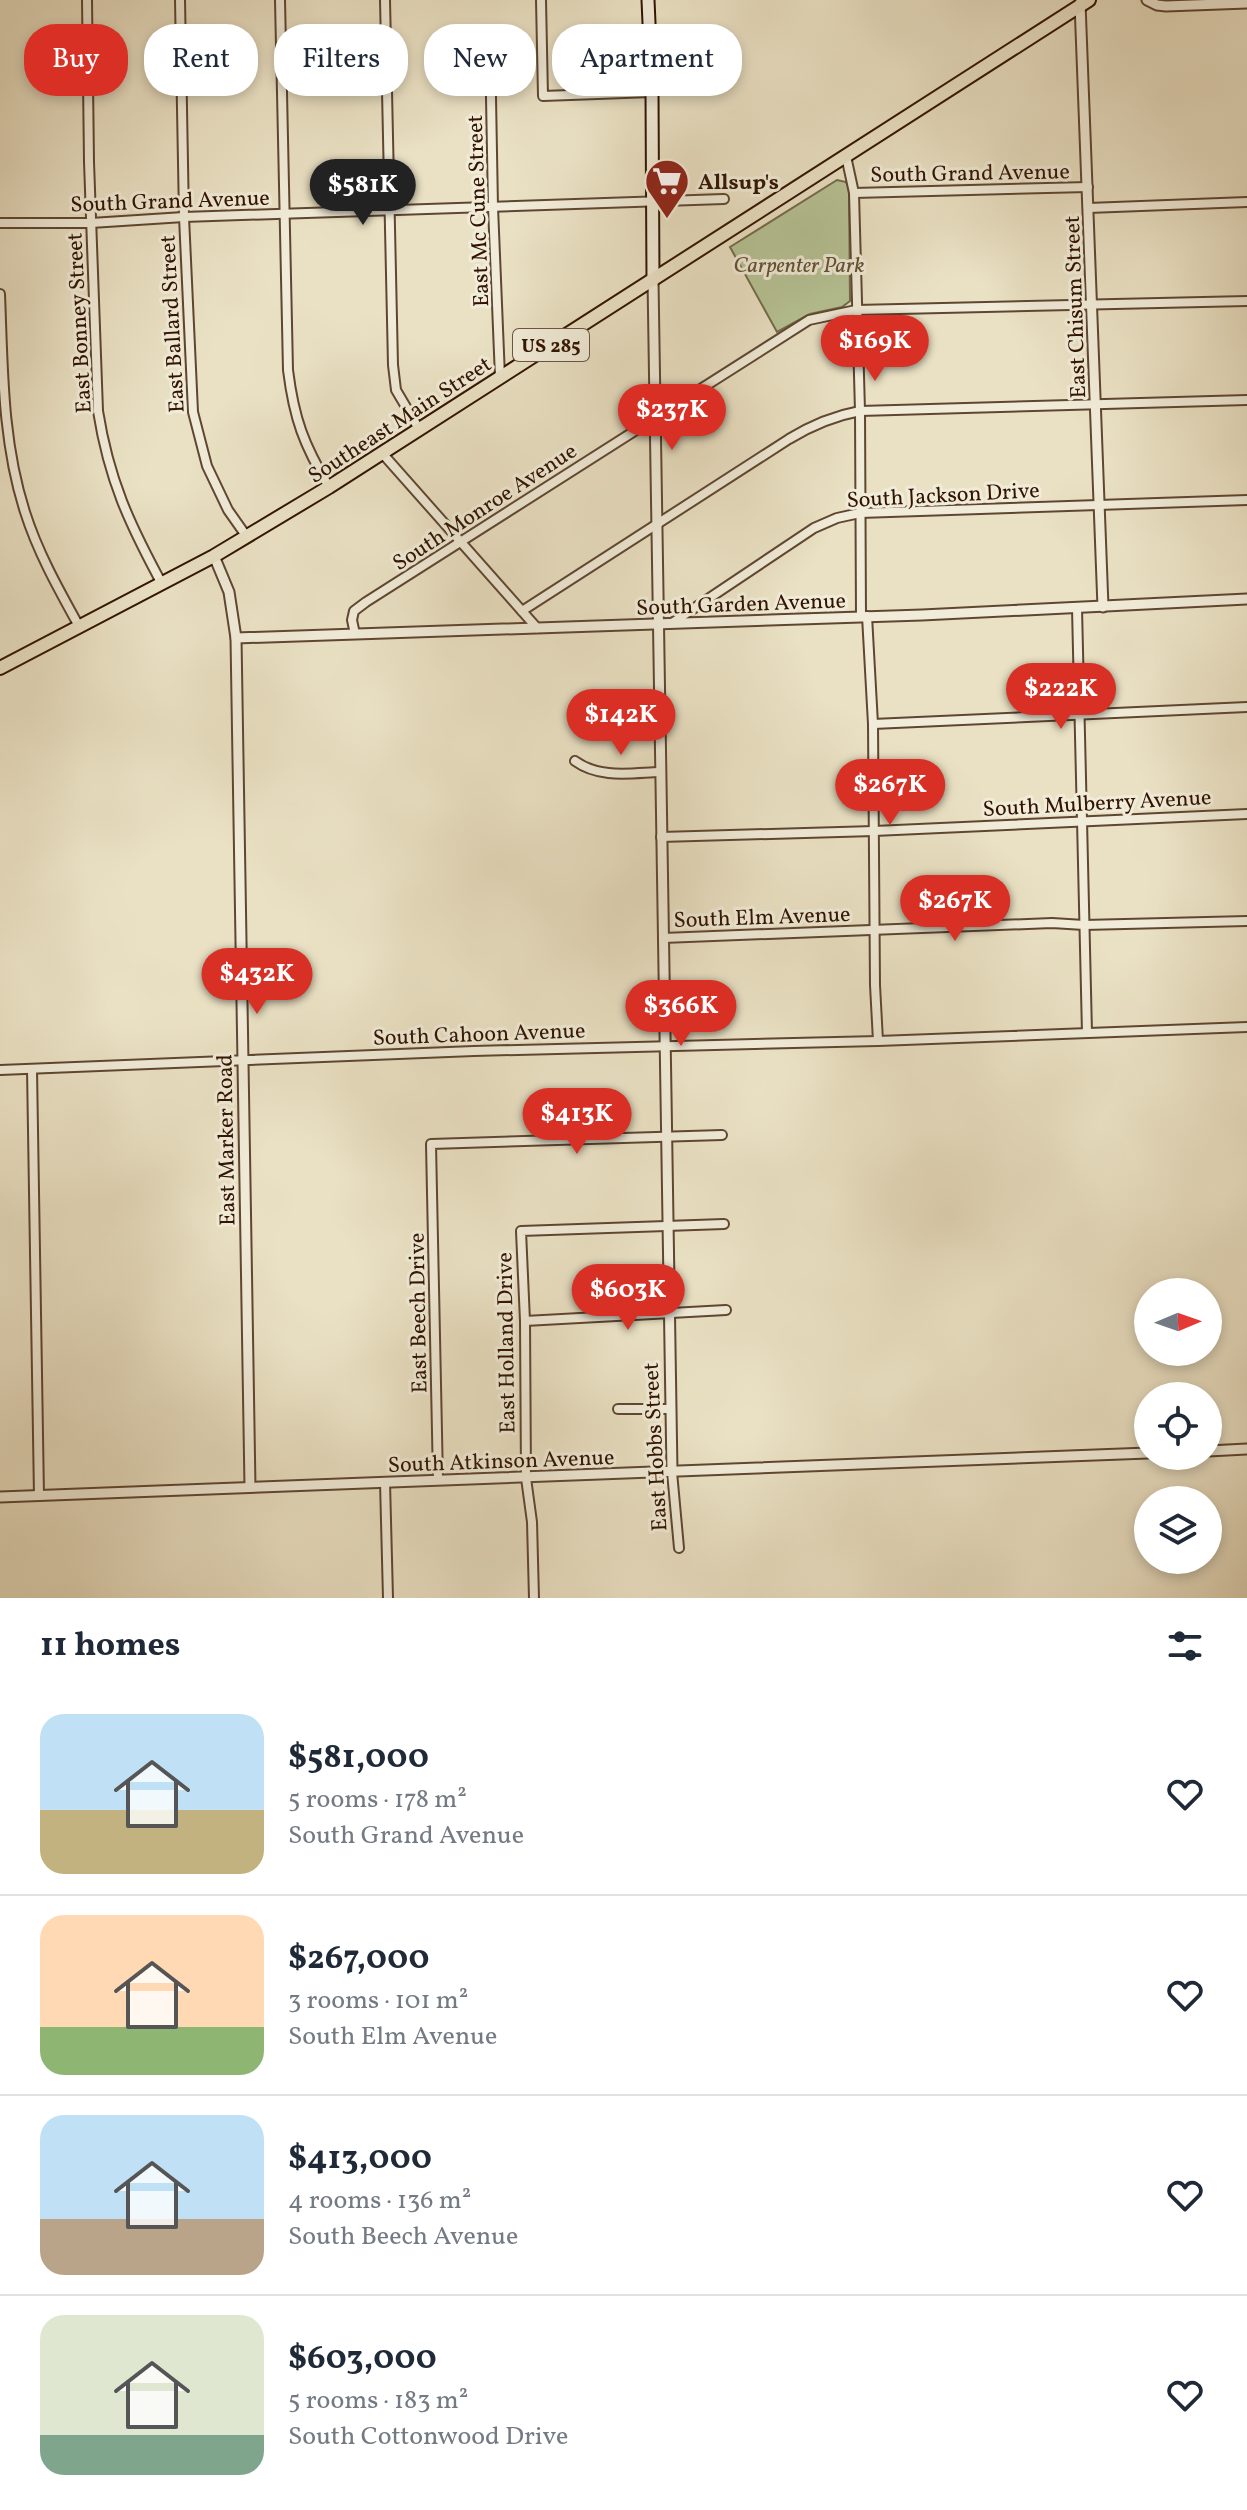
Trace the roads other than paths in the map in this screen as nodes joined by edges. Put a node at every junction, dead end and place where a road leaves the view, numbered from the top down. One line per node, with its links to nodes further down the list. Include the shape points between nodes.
1 (87, 0): 26 (street, East Bonney Street)
2 (180, 0): 24 (street, East Ballard Street)
3 (280, 0): 23 (street)
4 (385, 0): 22 (street)
5 (541, 0): 12 (street, via 543,96)
6 (648, 0): 10 (main road, East Hobbs Street)
7 (1147, 0): 9 (street, via 1166,6)
8 (1083, 2): 14 (main road, Southeast Main Street / US 285); 15 (street, East Chisum Street)
9 (1247, 3)
10 (649, 24)
11 (491, 96): 20 (street, East Mc Cune Street)
12 (552, 96)
13 (652, 96): 18 (main road, East Hobbs Street)
14 (846, 156): 16 (street); 27 (main road, Southeast Main Street / US 285)
15 (1088, 187): 16 (street, South Grand Avenue); 21 (street, East Chisum Street)
16 (854, 193): 31 (street)
17 (724, 199): 18 (street, South Grand Avenue)
18 (653, 200): 20 (street, South Grand Avenue); 27 (main road, East Hobbs Street)
19 (1247, 202): 21 (street, South Grand Avenue)
20 (493, 207): 22 (street, South Grand Avenue); 32 (street, East Mc Cune Street)
21 (1088, 208): 30 (street, East Chisum Street)
22 (388, 210): 23 (street, South Grand Avenue); 37 (street, via 396,390)
23 (283, 214): 24 (street, South Grand Avenue); 39 (street, via 293,407 302,438)
24 (184, 217): 26 (street, South Grand Avenue); 44 (street, East Ballard Street, via 198,440 211,478)
25 (0, 223): 26 (street, South Grand Avenue)
26 (91, 223): 47 (street, East Bonney Street, via 103,444 123,508)
27 (653, 280): 32 (main road, Southeast Main Street / US 285); 36 (street, East Hobbs Street)
28 (0, 294): 55 (street, via 8,436 20,494 40,552)
29 (1247, 301): 30 (street, South Monroe Avenue)
30 (1092, 305): 31 (street, South Monroe Avenue); 34 (street, East Chisum Street)
31 (856, 310): 35 (street); 36 (street, South Monroe Avenue, via 809,320)
32 (500, 377): 37 (main road, Southeast Main Street / US 285)
33 (1247, 400): 34 (street)
34 (1095, 405): 35 (street); 41 (street, East Chisum Street)
35 (860, 411): 42 (street); 43 (street, via 813,425)
36 (654, 418): 43 (street, East Hobbs Street); 45 (street, South Monroe Avenue)
37 (419, 429): 38 (main road, Southeast Main Street / US 285)
38 (382, 453): 39 (main road, Southeast Main Street / US 285); 45 (street)
39 (329, 487): 44 (main road, Southeast Main Street / US 285)
40 (1247, 500): 41 (street, South Jackson Drive)
41 (1099, 505): 42 (street, South Jackson Drive); 49 (street, East Chisum Street)
42 (860, 513): 52 (street); 54 (street, South Jackson Drive, via 814,528)
43 (655, 525): 51 (street); 53 (street, East Hobbs Street)
44 (247, 537): 46 (main road, Southeast Main Street / US 285)
45 (461, 542): 51 (street); 57 (street, South Monroe Avenue, via 354,611)
46 (214, 556): 47 (main road, Southeast Main Street / US 285); 58 (street, East Marker Road, via 229,592)
47 (162, 584): 55 (main road, Southeast Main Street / US 285)
48 (1247, 599): 49 (street, South Garden Avenue)
49 (1103, 607): 50 (street, South Garden Avenue)
50 (1077, 608): 52 (street, South Garden Avenue); 61 (street)
51 (524, 609): 56 (street)
52 (864, 616): 54 (street, South Garden Avenue); 62 (street)
53 (658, 624): 54 (street, South Garden Avenue); 56 (street, South Garden Avenue); 64 (street, East Hobbs Street)
54 (671, 624)
55 (80, 628): 59 (main road, Southeast Main Street / US 285)
56 (537, 628): 57 (street, South Garden Avenue)
57 (355, 634): 58 (street, South Garden Avenue)
58 (236, 638): 77 (street, East Marker Road)
59 (0, 668)
60 (1247, 707): 61 (street)
61 (1080, 714): 62 (street); 66 (street)
62 (873, 724): 67 (street)
63 (575, 761): 64 (street, via 601,773)
64 (660, 772): 68 (street, East Hobbs Street)
65 (1247, 814): 66 (street, South Mulberry Avenue)
66 (1082, 820): 67 (street, South Mulberry Avenue); 70 (street)
67 (874, 831): 68 (street, South Mulberry Avenue); 71 (street)
68 (661, 837): 72 (street, East Hobbs Street)
69 (1247, 921): 70 (street, South Elm Avenue)
70 (1084, 925): 71 (street, South Elm Avenue); 74 (street)
71 (874, 930): 72 (street, South Elm Avenue); 75 (street)
72 (663, 938): 76 (street, East Hobbs Street)
73 (1247, 1027): 74 (street, South Cahoon Avenue)
74 (1087, 1033): 75 (street, South Cahoon Avenue)
75 (878, 1041): 76 (street, South Cahoon Avenue)
76 (664, 1046): 77 (street, South Cahoon Avenue); 81 (street, East Hobbs Street)
77 (241, 1061): 78 (street, South Cahoon Avenue); 96 (street, East Marker Road)
78 (32, 1069): 79 (street, South Cahoon Avenue); 97 (street)
79 (0, 1070)
80 (722, 1135): 81 (street)
81 (666, 1137): 83 (street, East Hobbs Street); 94 (street, East Beech Drive, via 431,1144)
82 (724, 1224): 83 (street)
83 (667, 1226): 85 (street, East Hobbs Street); 86 (street, East Holland Drive, via 521,1231)
84 (726, 1310): 85 (street)
85 (668, 1314): 86 (street); 88 (street, East Hobbs Street)
86 (525, 1321): 93 (street, East Holland Drive)
87 (618, 1409): 88 (street)
88 (670, 1409): 92 (street, East Hobbs Street)
89 (1247, 1449): 90 (street)
90 (1222, 1450)
91 (1134, 1454): 92 (street, South Atkinson Avenue)
92 (672, 1472): 93 (street, South Atkinson Avenue); 99 (street, East Hobbs Street)
93 (526, 1478): 94 (street, South Atkinson Avenue); 101 (street, East Holland Drive)
94 (438, 1480): 95 (street, South Atkinson Avenue)
95 (385, 1482): 96 (street, South Atkinson Avenue); 100 (street)
96 (250, 1487): 97 (street, South Atkinson Avenue)
97 (39, 1496): 98 (street, South Atkinson Avenue)
98 (0, 1497)
99 (679, 1548)
100 (388, 1598)
101 (534, 1598)

